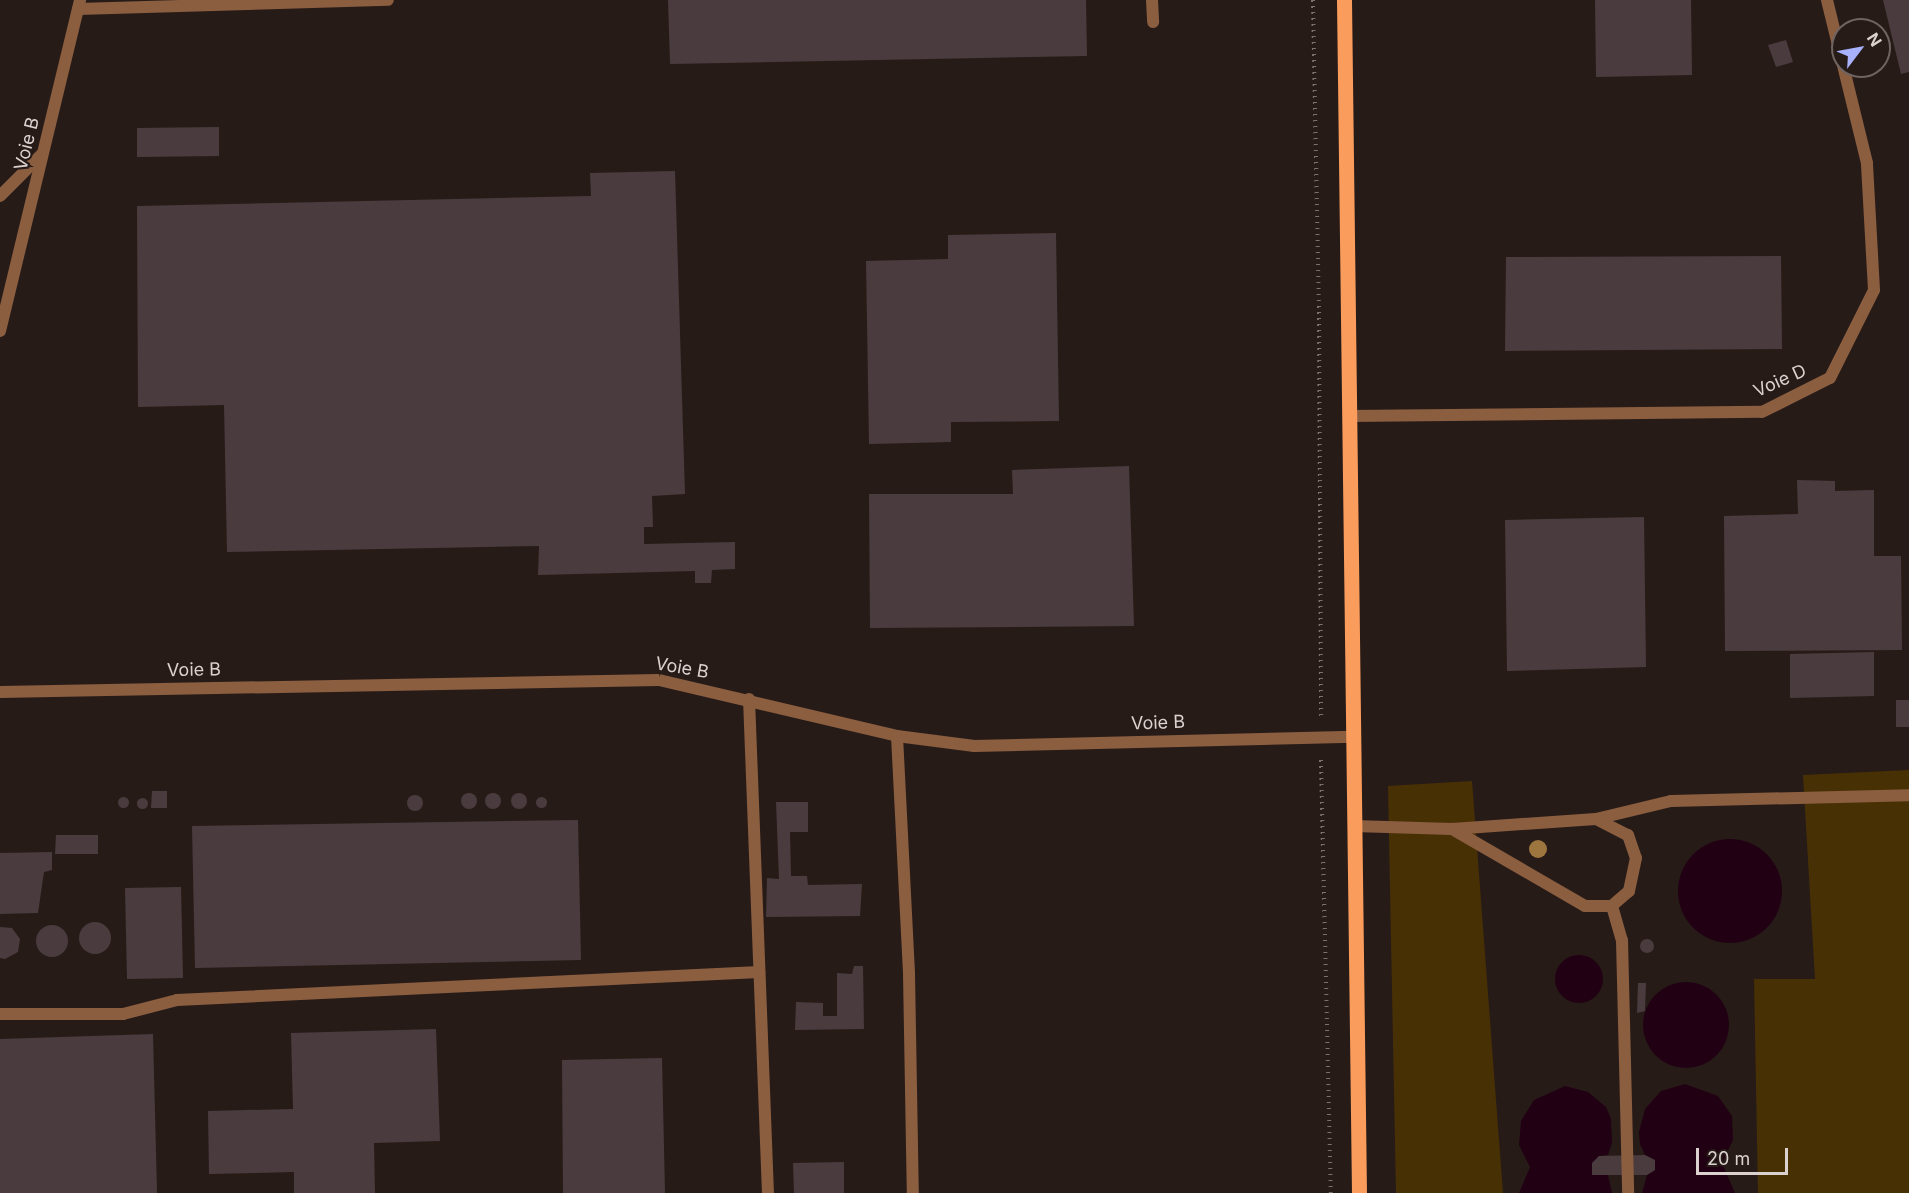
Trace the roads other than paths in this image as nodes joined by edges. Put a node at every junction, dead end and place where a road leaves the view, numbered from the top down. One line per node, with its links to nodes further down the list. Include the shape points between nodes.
1 (388, 0): 5 (lane)
2 (1152, 0): 6 (lane)
3 (1344, 0): 10 (main road)
4 (1827, 0): 10 (lane, Voie D, via 1867,163 1874,290 1830,378 1762,412)
5 (79, 4): 7 (lane, Voie B)
6 (1153, 22)
7 (43, 153): 8 (lane); 9 (lane, Voie B)
8 (0, 196)
9 (0, 331)
10 (1349, 416): 14 (main road)
11 (0, 692): 12 (lane, Voie B, via 658,680)
12 (749, 699): 13 (lane, Voie B); 20 (lane)
13 (897, 736): 14 (lane, Voie B, via 974,746); 23 (lane, via 909,974)
14 (1353, 737): 17 (main road)
15 (1909, 795): 16 (lane, via 1671,801)
16 (1596, 819): 18 (lane); 19 (lane, via 1628,835 1636,858 1629,891)
17 (1354, 826): 18 (lane); 24 (main road)
18 (1452, 829): 19 (lane, via 1585,906)
19 (1612, 906): 25 (lane, via 1622,940)
20 (759, 972): 21 (lane, via 177,1000 123,1014); 22 (lane)
21 (0, 1014)
22 (768, 1193)
23 (913, 1193)
24 (1359, 1193)
25 (1628, 1193)

